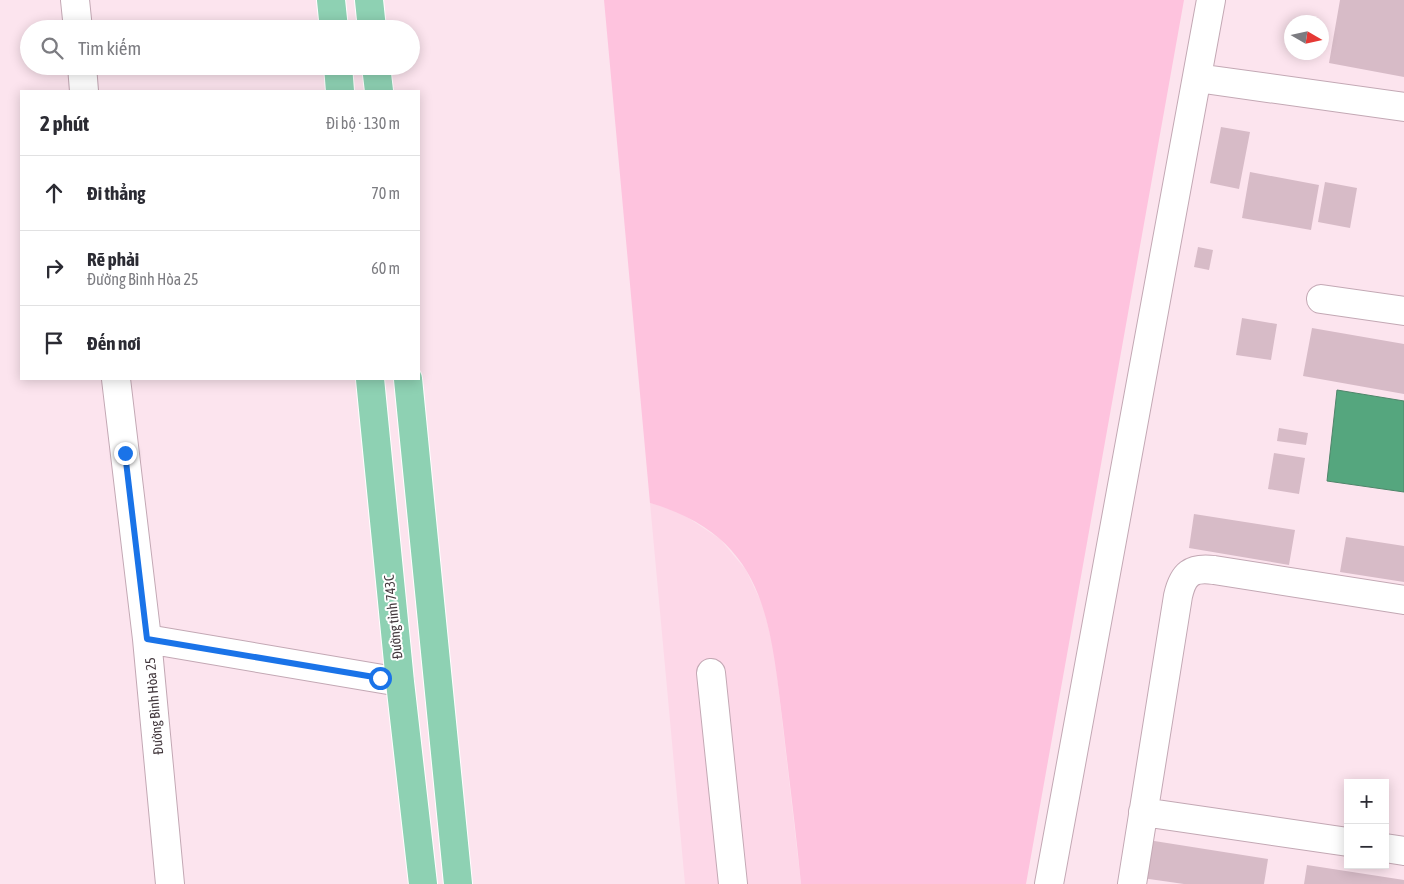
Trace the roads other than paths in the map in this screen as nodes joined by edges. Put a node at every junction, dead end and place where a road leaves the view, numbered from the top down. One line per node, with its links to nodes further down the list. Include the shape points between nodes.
1 (75, 0): 5 (street)
2 (331, 0): 6 (main road)
3 (369, 0): 7 (main road)
4 (1212, 0): 11 (street)
5 (77, 20)
6 (333, 20)
7 (371, 20)
8 (83, 75): 12 (street)
9 (339, 75): 13 (main road)
10 (377, 75): 14 (main road)
11 (1197, 78): 15 (street); 33 (street)
12 (84, 90)
13 (340, 90)
14 (379, 90)
15 (1404, 107)
16 (1321, 300): 17 (street)
17 (1404, 311)
18 (116, 380): 22 (street, Đường Bình Hòa 25)
19 (370, 380): 24 (main road, Đường tỉnh 743C)
20 (408, 380): 31 (main road)
21 (1404, 600): 25 (street, via 1214,570 1202,569 1187,575 1178,596)
22 (147, 639): 24 (street); 29 (street, Đường Bình Hòa 25)
23 (711, 673): 32 (street)
24 (400, 682): 30 (main road, Đường tỉnh 743C)
25 (1143, 812): 26 (street); 34 (street)
26 (1344, 841)
27 (1389, 849): 28 (street)
28 (1404, 851)
29 (170, 884)
30 (423, 884)
31 (458, 884)
32 (733, 884)
33 (1049, 884)
34 (1132, 884)

